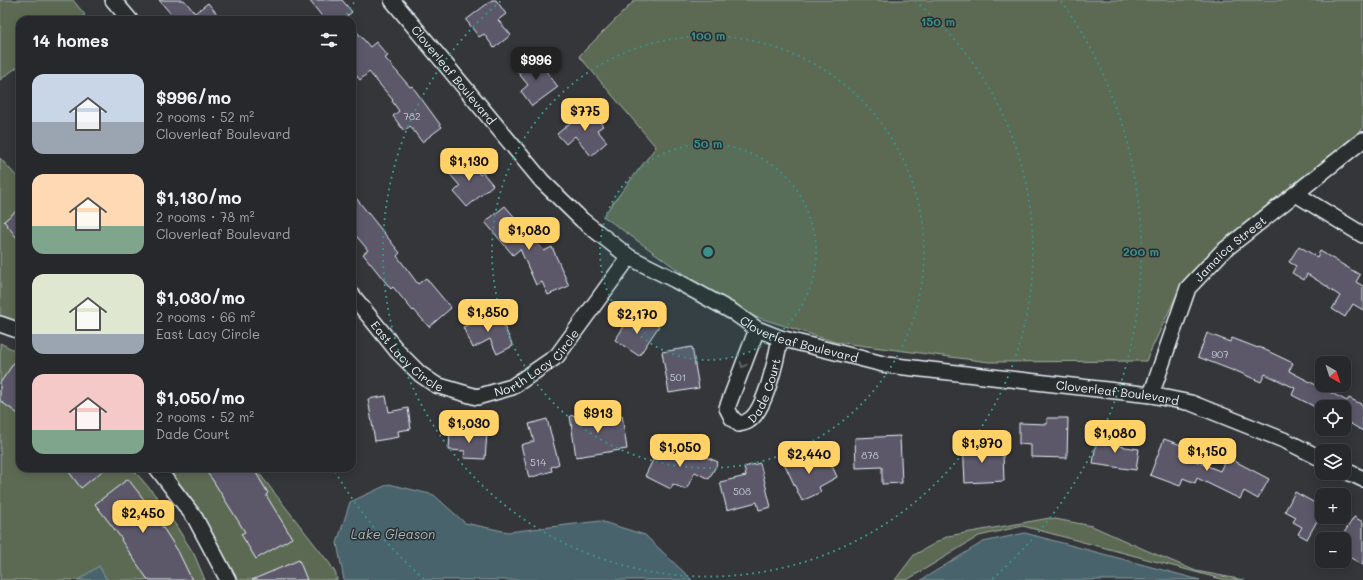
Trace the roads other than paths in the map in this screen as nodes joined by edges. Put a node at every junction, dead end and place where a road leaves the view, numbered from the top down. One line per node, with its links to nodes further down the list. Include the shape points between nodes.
1 (113, 0): 3 (street)
2 (392, 0): 7 (street, Cloverleaf Boulevard, via 542,180 582,220)
3 (127, 16)
4 (1363, 140): 5 (street, Jamaica Street)
5 (1296, 194): 6 (street); 13 (street, Jamaica Street, via 1222,252 1188,288)
6 (1363, 236)
7 (629, 257): 10 (street, Cloverleaf Boulevard, via 682,283); 14 (street, North Lacy Circle, via 557,356 512,387)
8 (356, 300): 14 (street, East Lacy Circle, via 398,352 420,374 436,385)
9 (0, 324): 11 (street)
10 (757, 329): 12 (street, Cloverleaf Boulevard); 12 (street, Dade Court, one-way to 12, via 727,408 739,424 748,422 762,404 776,361)
11 (16, 330)
12 (780, 338): 13 (street, Cloverleaf Boulevard, via 887,365)
13 (1151, 395): 15 (street, Cloverleaf Boulevard, via 1191,403 1286,441)
14 (477, 397)
15 (1315, 456)
16 (160, 472): 19 (street, via 195,518)
17 (1351, 473): 18 (street)
18 (1363, 479)
19 (228, 580)

